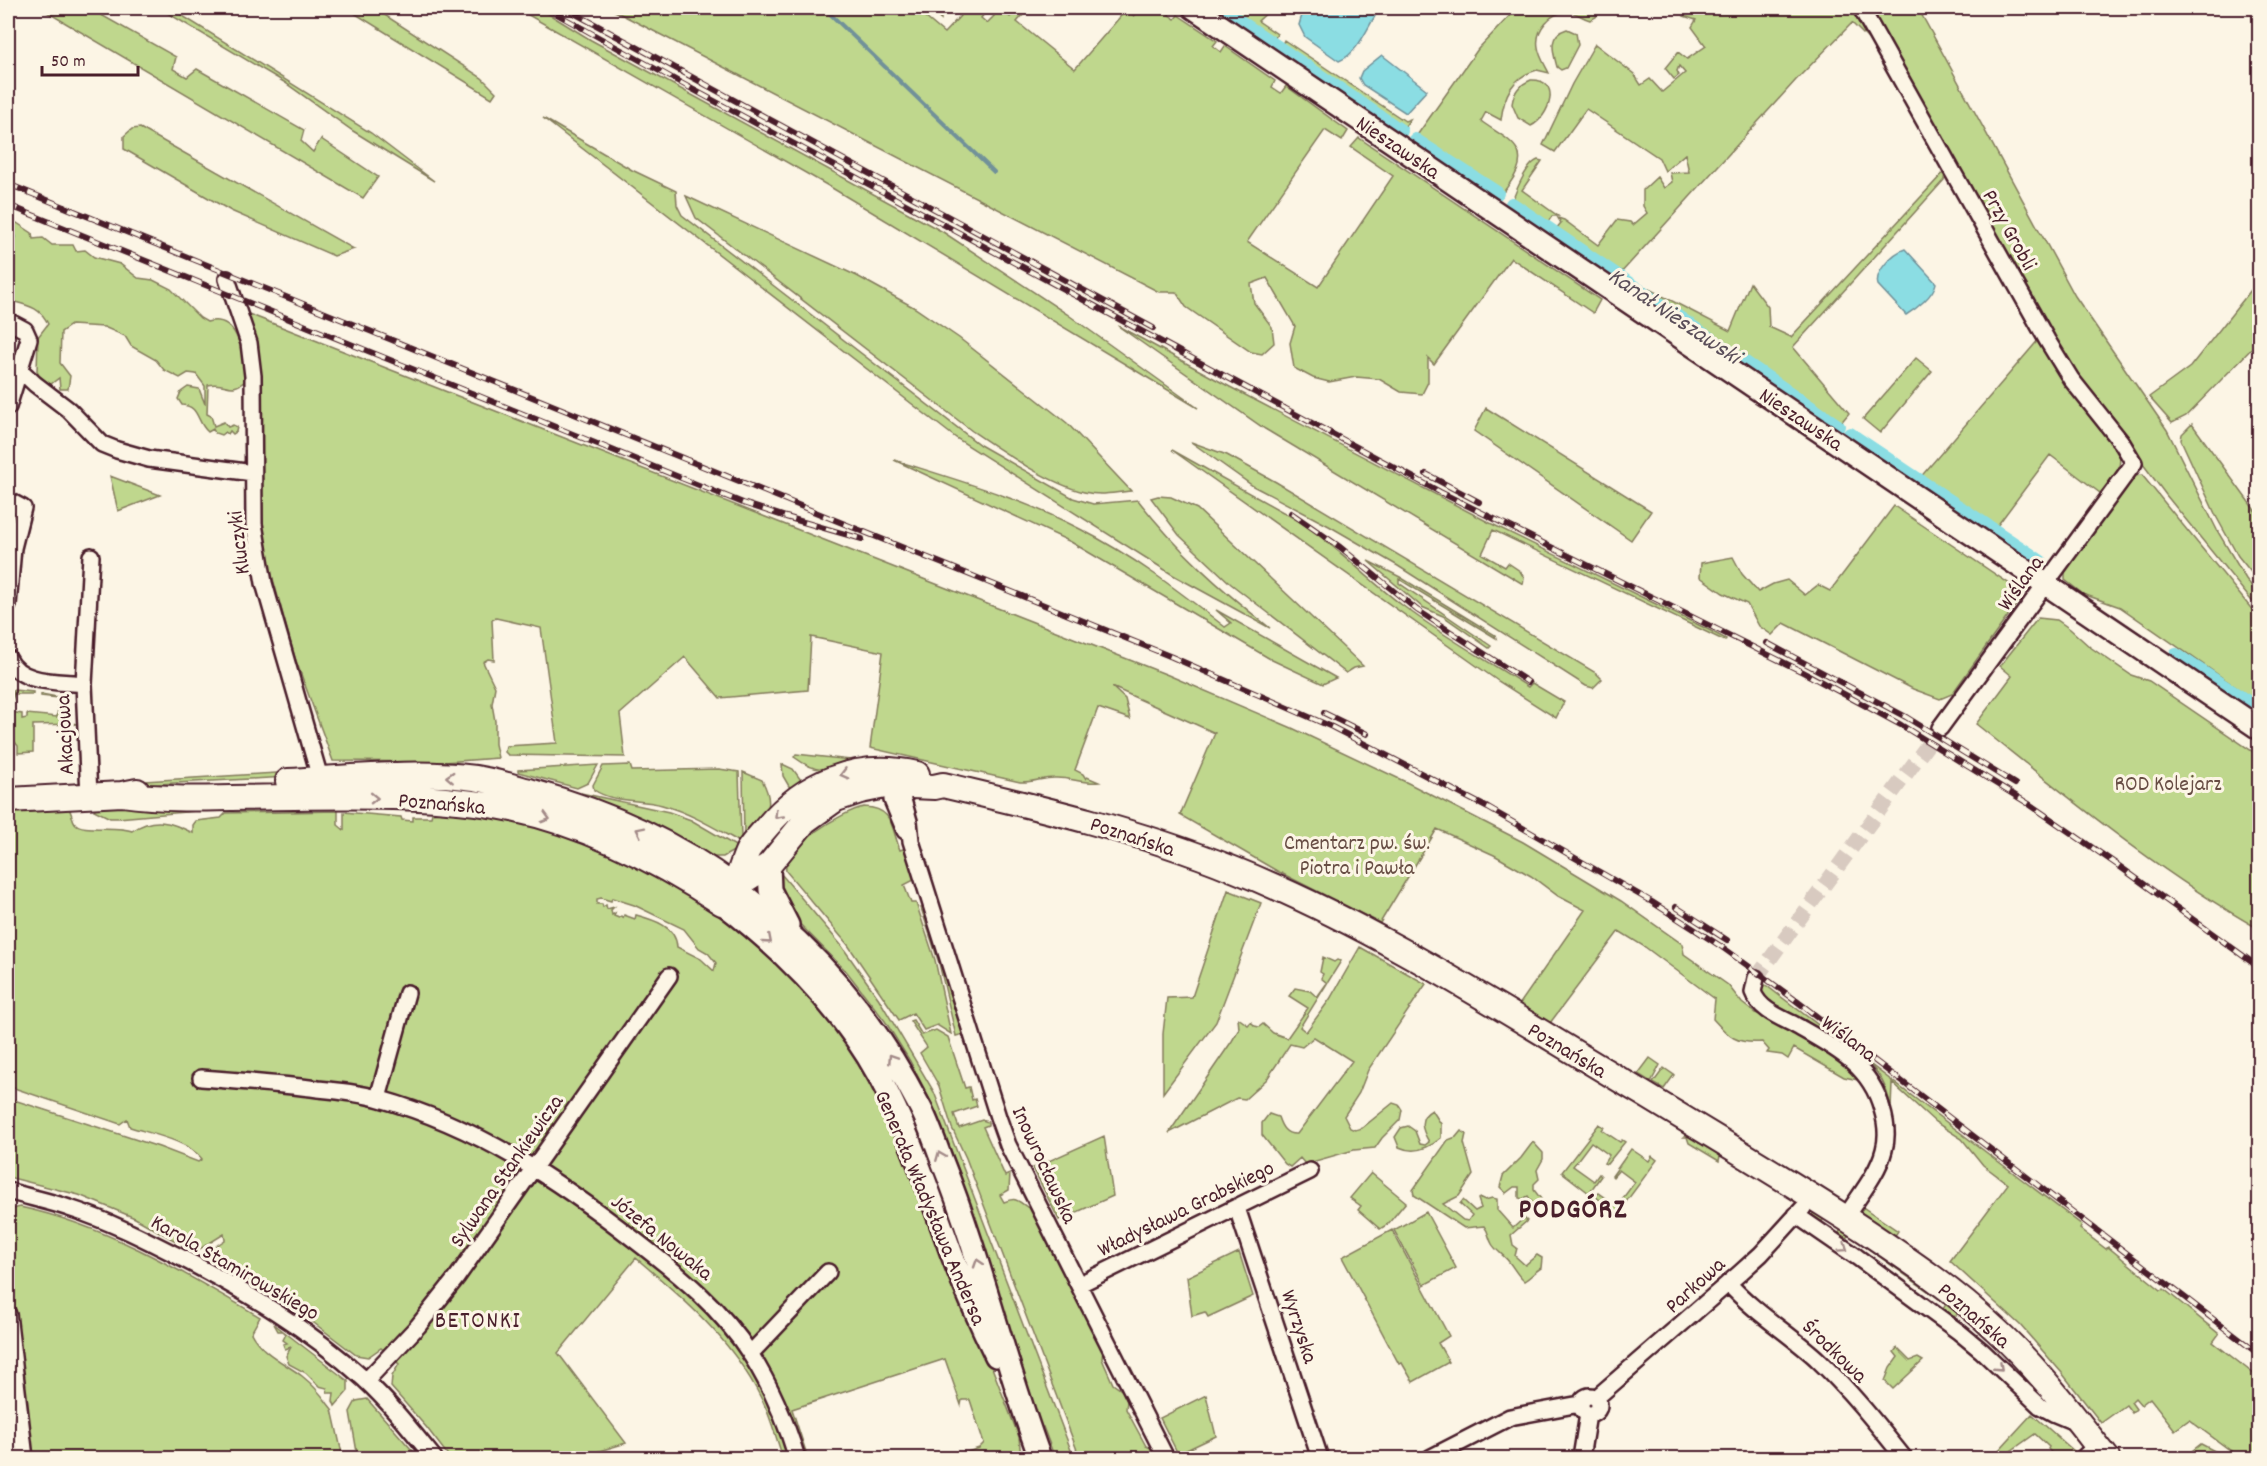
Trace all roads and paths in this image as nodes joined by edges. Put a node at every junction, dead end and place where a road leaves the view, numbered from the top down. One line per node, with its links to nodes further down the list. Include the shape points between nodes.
1 (1194, 8): 11 (main road, Nieszawska)
2 (1861, 8): 7 (street, Przy Grobli, via 2071,379)
3 (227, 279): 8 (street, Kluczyki, via 249,343 253,375)
4 (8, 321): 5 (street, via 23,328 29,339)
5 (17, 362): 6 (street); 8 (street, via 35,384 69,410 102,444 149,459)
6 (8, 407)
7 (2134, 463): 11 (street, Wiślana)
8 (253, 472): 19 (street, Kluczyki, via 254,524 261,569)
9 (8, 500): 12 (street, via 23,508 13,548)
10 (91, 556): 14 (street)
11 (2045, 585): 15 (street, Wiślana); 16 (main road, Nieszawska)
12 (8, 605)
13 (8, 658): 14 (street, Akacjowa, via 13,669 26,677)
14 (84, 684): 21 (street, Akacjowa)
15 (1940, 728)
16 (2259, 729)
17 (897, 777): 18 (main road, Poznańska, via 937,779); 20 (main road, Poznańska); 23 (street); 24 (main road, Poznańska, one-way to 24, via 877,769 833,777 782,810)
18 (939, 786): 23 (street, via 914,800); 37 (main road, Poznańska, via 1041,808 1151,839 1306,901 1461,986)
19 (322, 788): 21 (main road, Poznańska, via 153,798 122,794); 25 (main road, Poznańska, one-way to 19, via 606,816 475,778 425,776); 27 (main road, Poznańska, one-way to 27, via 512,809 543,817 601,836 681,877)
20 (846, 795): 23 (street, via 881,799); 26 (main road, Poznańska, via 810,815)
21 (88, 796): 22 (main road, Poznańska)
22 (8, 800)
23 (903, 818): 43 (street, Inowrocławska, via 1005,1136)
24 (748, 850): 25 (main road, Poznańska, via 724,861 709,863); 27 (main road, Poznańska)
25 (691, 858): 27 (main road, Poznańska)
26 (769, 864): 27 (main road, Poznańska); 28 (main road, Generała Władysława Andersa, via 770,890 776,905)
27 (728, 895): 28 (main road, Generała Władysława Andersa); 48 (main road, Generała Władysława Andersa, one-way to 48, via 759,932 804,975 866,1054 914,1151 977,1317)
28 (802, 944): 48 (main road, Generała Władysława Andersa, one-way to 28, via 959,1204 921,1109 873,1029)
29 (669, 976): 34 (street, Sylwana Stankiewicza)
30 (1756, 978): 40 (street, Wiślana, via 1753,992 1761,1005 1838,1051 1860,1068 1876,1090 1885,1119 1885,1149)
31 (407, 993): 33 (street)
32 (201, 1078): 33 (street, Józefa Nowaka)
33 (378, 1098): 34 (street, Józefa Nowaka, via 449,1124)
34 (534, 1167): 45 (street, Józefa Nowaka, via 619,1227 699,1293); 46 (street, Sylwana Stankiewicza, via 431,1311)
35 (1310, 1171): 38 (street, Władysława Grabskiego)
36 (8, 1191): 46 (street, Karola Stamirowskiego, via 100,1219 197,1266 283,1316)
37 (1813, 1197): 39 (street, Parkowa); 40 (main road, Poznańska)
38 (1237, 1208): 43 (street, Władysława Grabskiego); 56 (street, Wyrzyska)
39 (1796, 1215): 42 (street, Parkowa); 49 (street, one-way to 49, via 1959,1332 2040,1406)
40 (1845, 1218): 49 (main road, Poznańska, via 1986,1320 2039,1374)
41 (828, 1272): 45 (street)
42 (1728, 1283): 47 (street, Parkowa, via 1596,1398 1585,1396); 59 (street, Środkowa, via 1753,1309 1831,1373)
43 (1080, 1284): 55 (street, Inowrocławska)
44 (8, 1314): 51 (street)
45 (750, 1354): 53 (street, Józefa Nowaka, via 778,1404)
46 (366, 1381): 52 (street, Karola Stamirowskiego)
47 (1584, 1409): 57 (street, via 1510,1417); 58 (street)
48 (1025, 1419): 54 (main road, Generała Władysława Andersa)
49 (2080, 1424): 50 (main road, Poznańska)
50 (2096, 1454)
51 (25, 1458)
52 (434, 1458)
53 (797, 1458)
54 (1040, 1458)
55 (1166, 1458)
56 (1320, 1458)
57 (1430, 1458)
58 (1581, 1458)
59 (1904, 1458)

